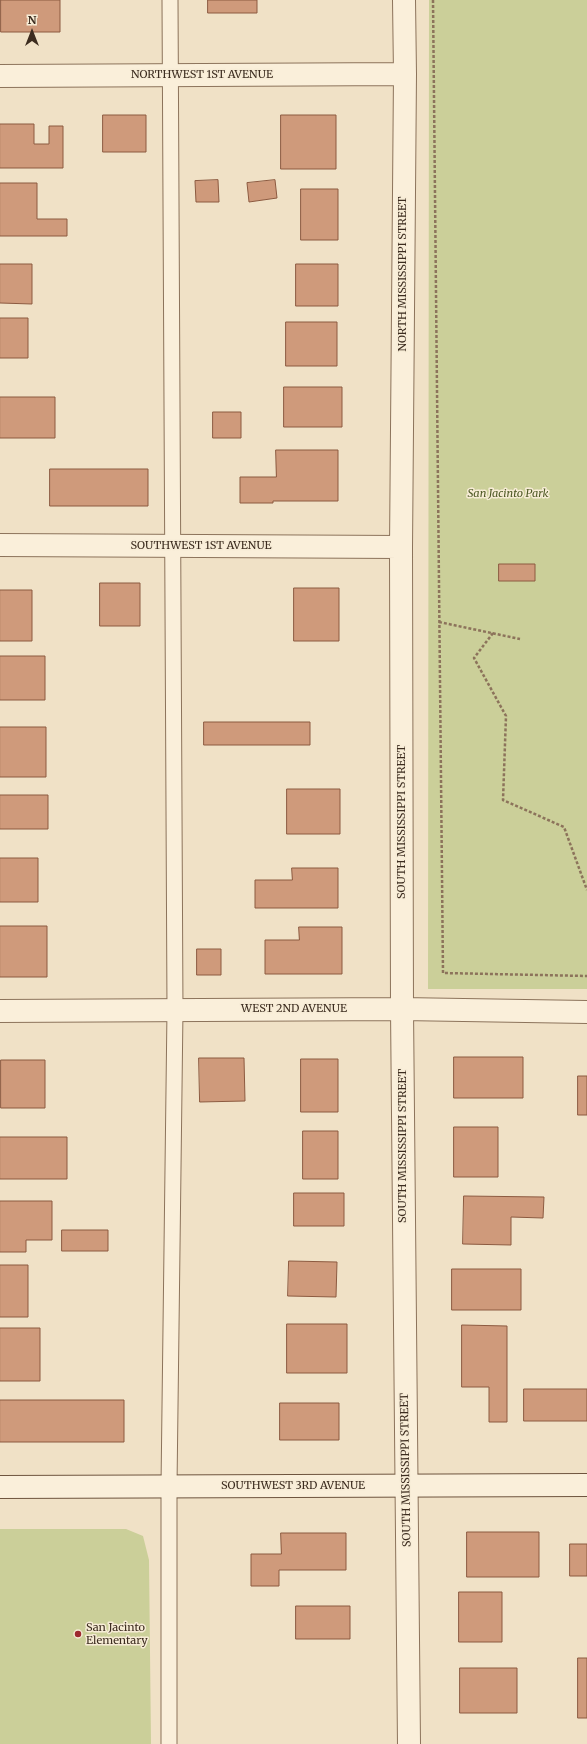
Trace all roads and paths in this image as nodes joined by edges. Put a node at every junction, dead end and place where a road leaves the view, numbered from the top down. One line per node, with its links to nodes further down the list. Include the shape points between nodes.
1 (170, 0): 5 (lane)
2 (404, 0): 4 (street, NORTH MISSISSIPPI STREET)
3 (433, 0): 10 (path)
4 (405, 74): 5 (street, NORTHWEST 1ST AVENUE); 9 (street, NORTH MISSISSIPPI STREET)
5 (171, 75): 6 (street, NORTHWEST 1ST AVENUE); 8 (lane)
6 (0, 76)
7 (0, 545): 8 (street, SOUTHWEST 1ST AVENUE)
8 (173, 546): 9 (street, SOUTHWEST 1ST AVENUE); 16 (lane)
9 (401, 547): 15 (street, SOUTH MISSISSIPPI STREET)
10 (439, 622): 11 (path); 14 (path, via 443,973)
11 (494, 633): 12 (path); 13 (path, via 474,658 506,716 503,800 564,827)
12 (520, 639)
13 (587, 890)
14 (587, 976)
15 (402, 1009): 16 (street, WEST 2ND AVENUE); 18 (street, WEST 2ND AVENUE); 21 (street, SOUTH MISSISSIPPI STREET)
16 (175, 1010): 17 (street, WEST 2ND AVENUE); 20 (lane)
17 (0, 1011)
18 (587, 1012)
19 (587, 1485): 21 (street, SOUTHWEST 3RD AVENUE)
20 (169, 1486): 21 (street, SOUTHWEST 3RD AVENUE); 22 (street, SOUTHWEST 3RD AVENUE); 23 (lane)
21 (406, 1486): 24 (street, SOUTH MISSISSIPPI STREET)
22 (0, 1487)
23 (169, 1744)
24 (408, 1744)

